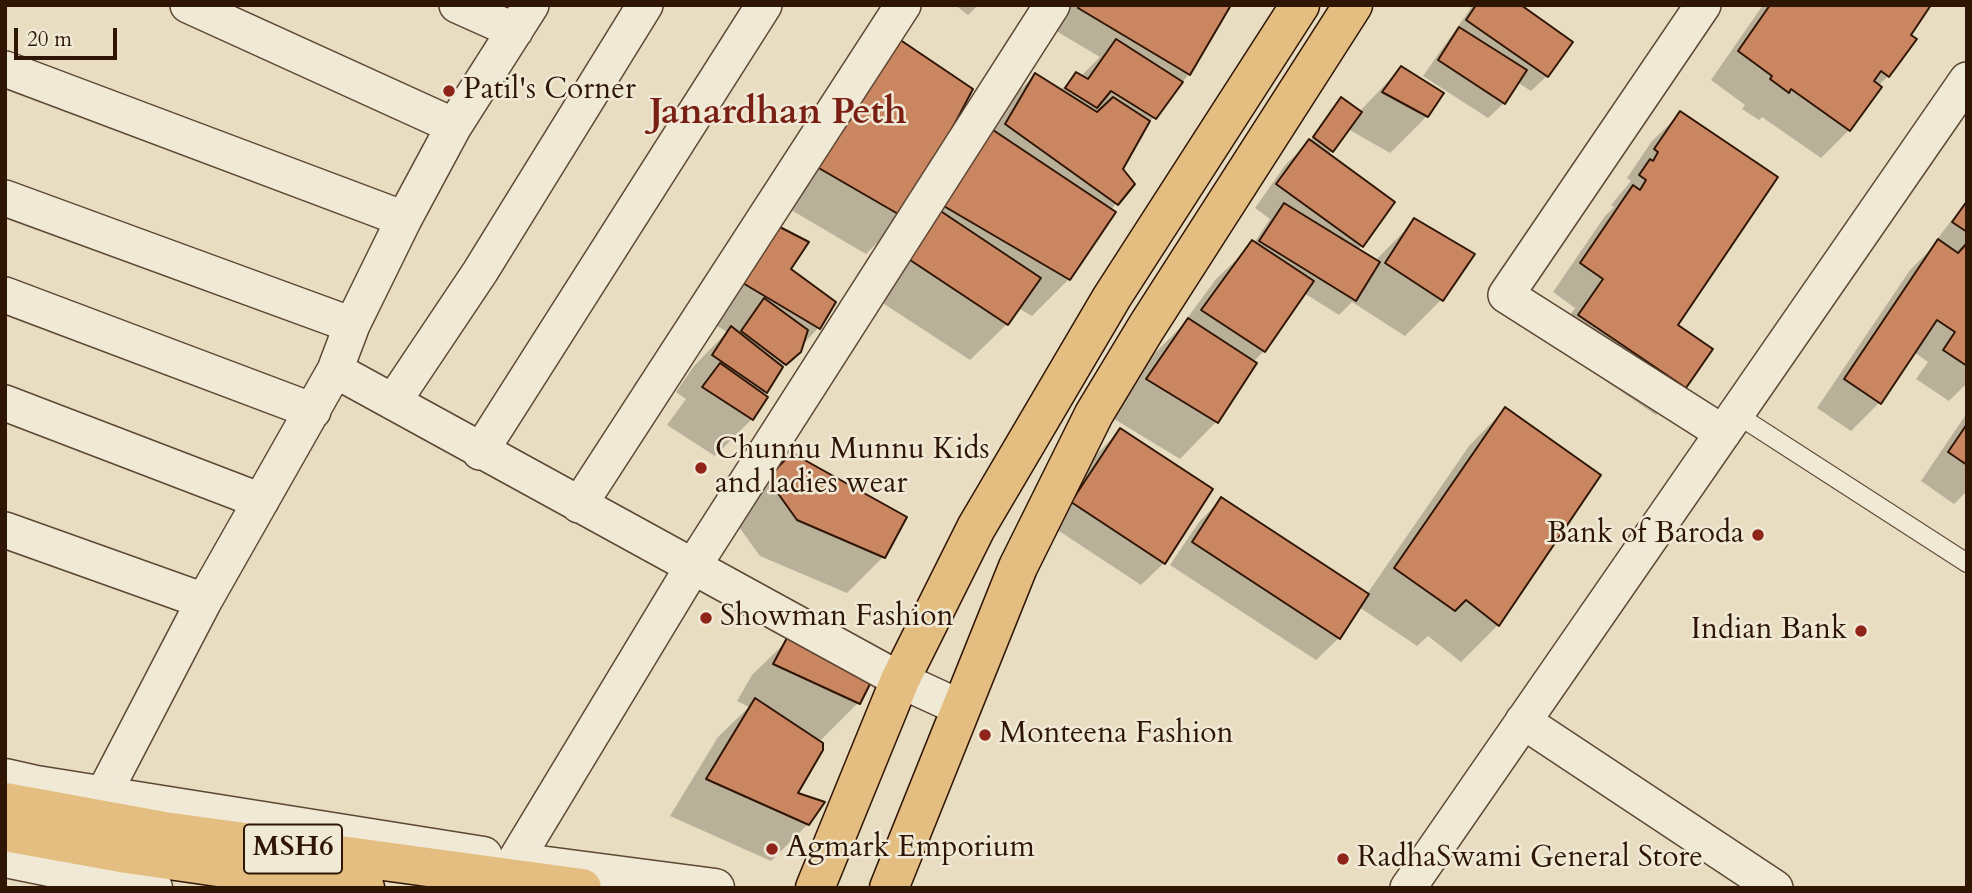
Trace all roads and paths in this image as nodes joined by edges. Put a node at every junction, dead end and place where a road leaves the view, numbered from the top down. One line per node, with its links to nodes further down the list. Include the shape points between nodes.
1 (188, 5): 15 (street)
2 (457, 5): 10 (street)
3 (645, 5): 21 (street, via 494,250)
4 (764, 5): 25 (street)
5 (903, 5): 27 (street)
6 (1052, 5): 30 (street)
7 (1300, 5): 11 (main road)
8 (1353, 5): 13 (main road)
9 (1703, 5): 24 (street, via 1506,295)
10 (523, 18): 15 (street)
11 (1268, 56): 13 (street); 32 (main road, via 1112,297 976,528)
12 (5, 69): 17 (street)
13 (1304, 82): 33 (main road, via 1094,414 1018,567)
14 (1961, 101): 24 (street)
15 (454, 126): 17 (street)
16 (5, 198): 19 (street)
17 (404, 219): 19 (street)
18 (5, 295): 23 (street)
19 (352, 324): 20 (street)
20 (335, 370): 21 (street); 23 (street)
21 (393, 402): 25 (street)
22 (5, 403): 26 (street)
23 (313, 411): 26 (street)
24 (1729, 424): 29 (lane); 34 (street)
25 (480, 452): 27 (street)
26 (261, 501): 31 (street)
27 (579, 505): 30 (street)
28 (5, 530): 31 (street)
29 (1967, 563)
30 (692, 568): 32 (street); 40 (street)
31 (204, 601): 36 (street)
32 (900, 680): 33 (street); 46 (main road)
33 (961, 708): 47 (main road)
34 (1523, 721): 41 (street); 48 (street)
35 (5, 778): 36 (street)
36 (103, 795): 40 (street)
37 (5, 802): 44 (main road, MSH6, via 164,831)
38 (5, 832): 43 (main road, via 127,855)
39 (5, 858): 42 (street)
40 (515, 861): 45 (street)
41 (1416, 885)
42 (153, 888)
43 (365, 888)
44 (582, 888)
45 (715, 888)
46 (815, 888)
47 (889, 888)
48 (1774, 888)

